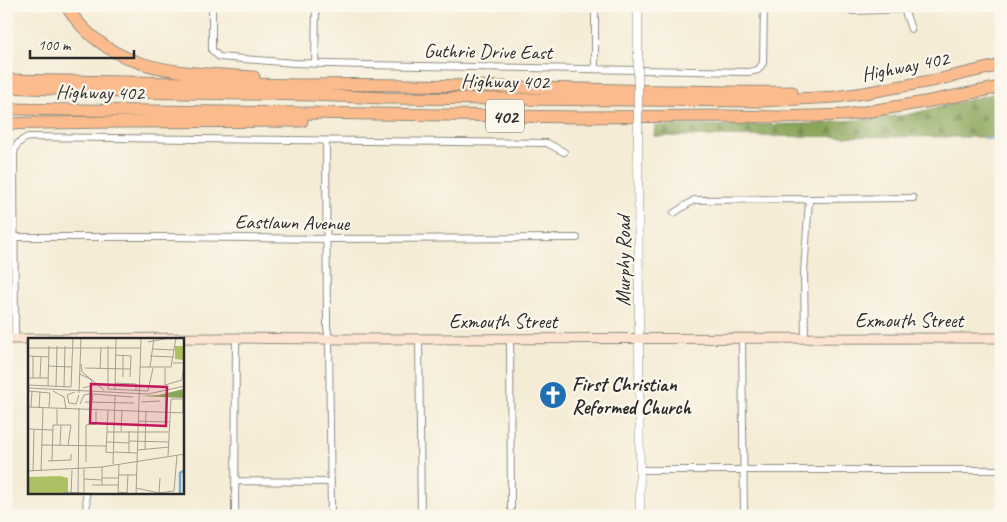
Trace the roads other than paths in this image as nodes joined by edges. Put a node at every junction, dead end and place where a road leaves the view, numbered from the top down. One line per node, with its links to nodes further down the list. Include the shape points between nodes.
1 (66, 6): 15 (highway, via 105,47 145,66 193,73)
2 (212, 6): 10 (street, Guthrie Drive East, via 212,45 219,57)
3 (316, 6): 10 (street)
4 (595, 6): 12 (street)
5 (638, 6): 37 (street, Murphy Road, bridge)
6 (764, 6): 12 (street, Guthrie Drive East, via 763,63 754,72)
7 (846, 6): 8 (street, via 854,11)
8 (904, 8): 9 (street)
9 (911, 28)
10 (315, 64): 12 (street, Guthrie Drive East)
11 (1001, 65): 13 (highway, Highway 402 / 402)
12 (595, 70)
13 (980, 70): 15 (highway, via 860,87 778,92); 19 (highway, Highway 402 / 402, via 864,93 786,100)
14 (6, 80): 15 (highway)
15 (350, 84)
16 (6, 87): 19 (highway, Highway 402 / 402)
17 (1001, 87): 21 (highway, Highway 402 / 402, via 846,115)
18 (6, 94): 19 (highway, via 310,100)
19 (385, 98)
20 (6, 109): 21 (highway, Highway 402 / 402)
21 (580, 117): 23 (highway, via 468,122)
22 (6, 121): 23 (highway)
23 (72, 122): 24 (highway)
24 (6, 124)
25 (326, 142): 26 (street, via 547,143); 31 (street, via 28,137 15,147); 33 (street)
26 (564, 152)
27 (913, 198): 28 (street)
28 (809, 199): 29 (street, via 694,200); 39 (street, via 804,273)
29 (674, 213)
30 (6, 237): 31 (street, Eastlawn Avenue)
31 (15, 237): 33 (street, Eastlawn Avenue); 41 (street)
32 (576, 238): 33 (street, Eastlawn Avenue)
33 (327, 239): 43 (street)
34 (184, 338): 35 (main road, Exmouth Street)
35 (236, 338): 43 (main road, Exmouth Street); 48 (street)
36 (418, 338): 43 (main road, Exmouth Street); 44 (main road, Exmouth Street); 55 (street)
37 (639, 338): 38 (main road, Exmouth Street); 44 (main road, Exmouth Street); 46 (street, Murphy Road)
38 (742, 338): 39 (main road, Exmouth Street); 45 (street)
39 (805, 338): 40 (main road, Exmouth Street)
40 (1001, 338)
41 (11, 339): 42 (main road, Exmouth Street)
42 (28, 339)
43 (329, 339): 49 (street)
44 (510, 339): 51 (street)
45 (743, 469): 46 (street); 47 (street); 57 (street)
46 (639, 470): 56 (street, Murphy Road)
47 (1001, 470)
48 (235, 481): 49 (street); 53 (street)
49 (331, 482): 54 (street)
50 (86, 494): 52 (street)
51 (511, 508)
52 (87, 516)
53 (235, 516)
54 (331, 516)
55 (421, 516)
56 (640, 516)
57 (744, 516)

